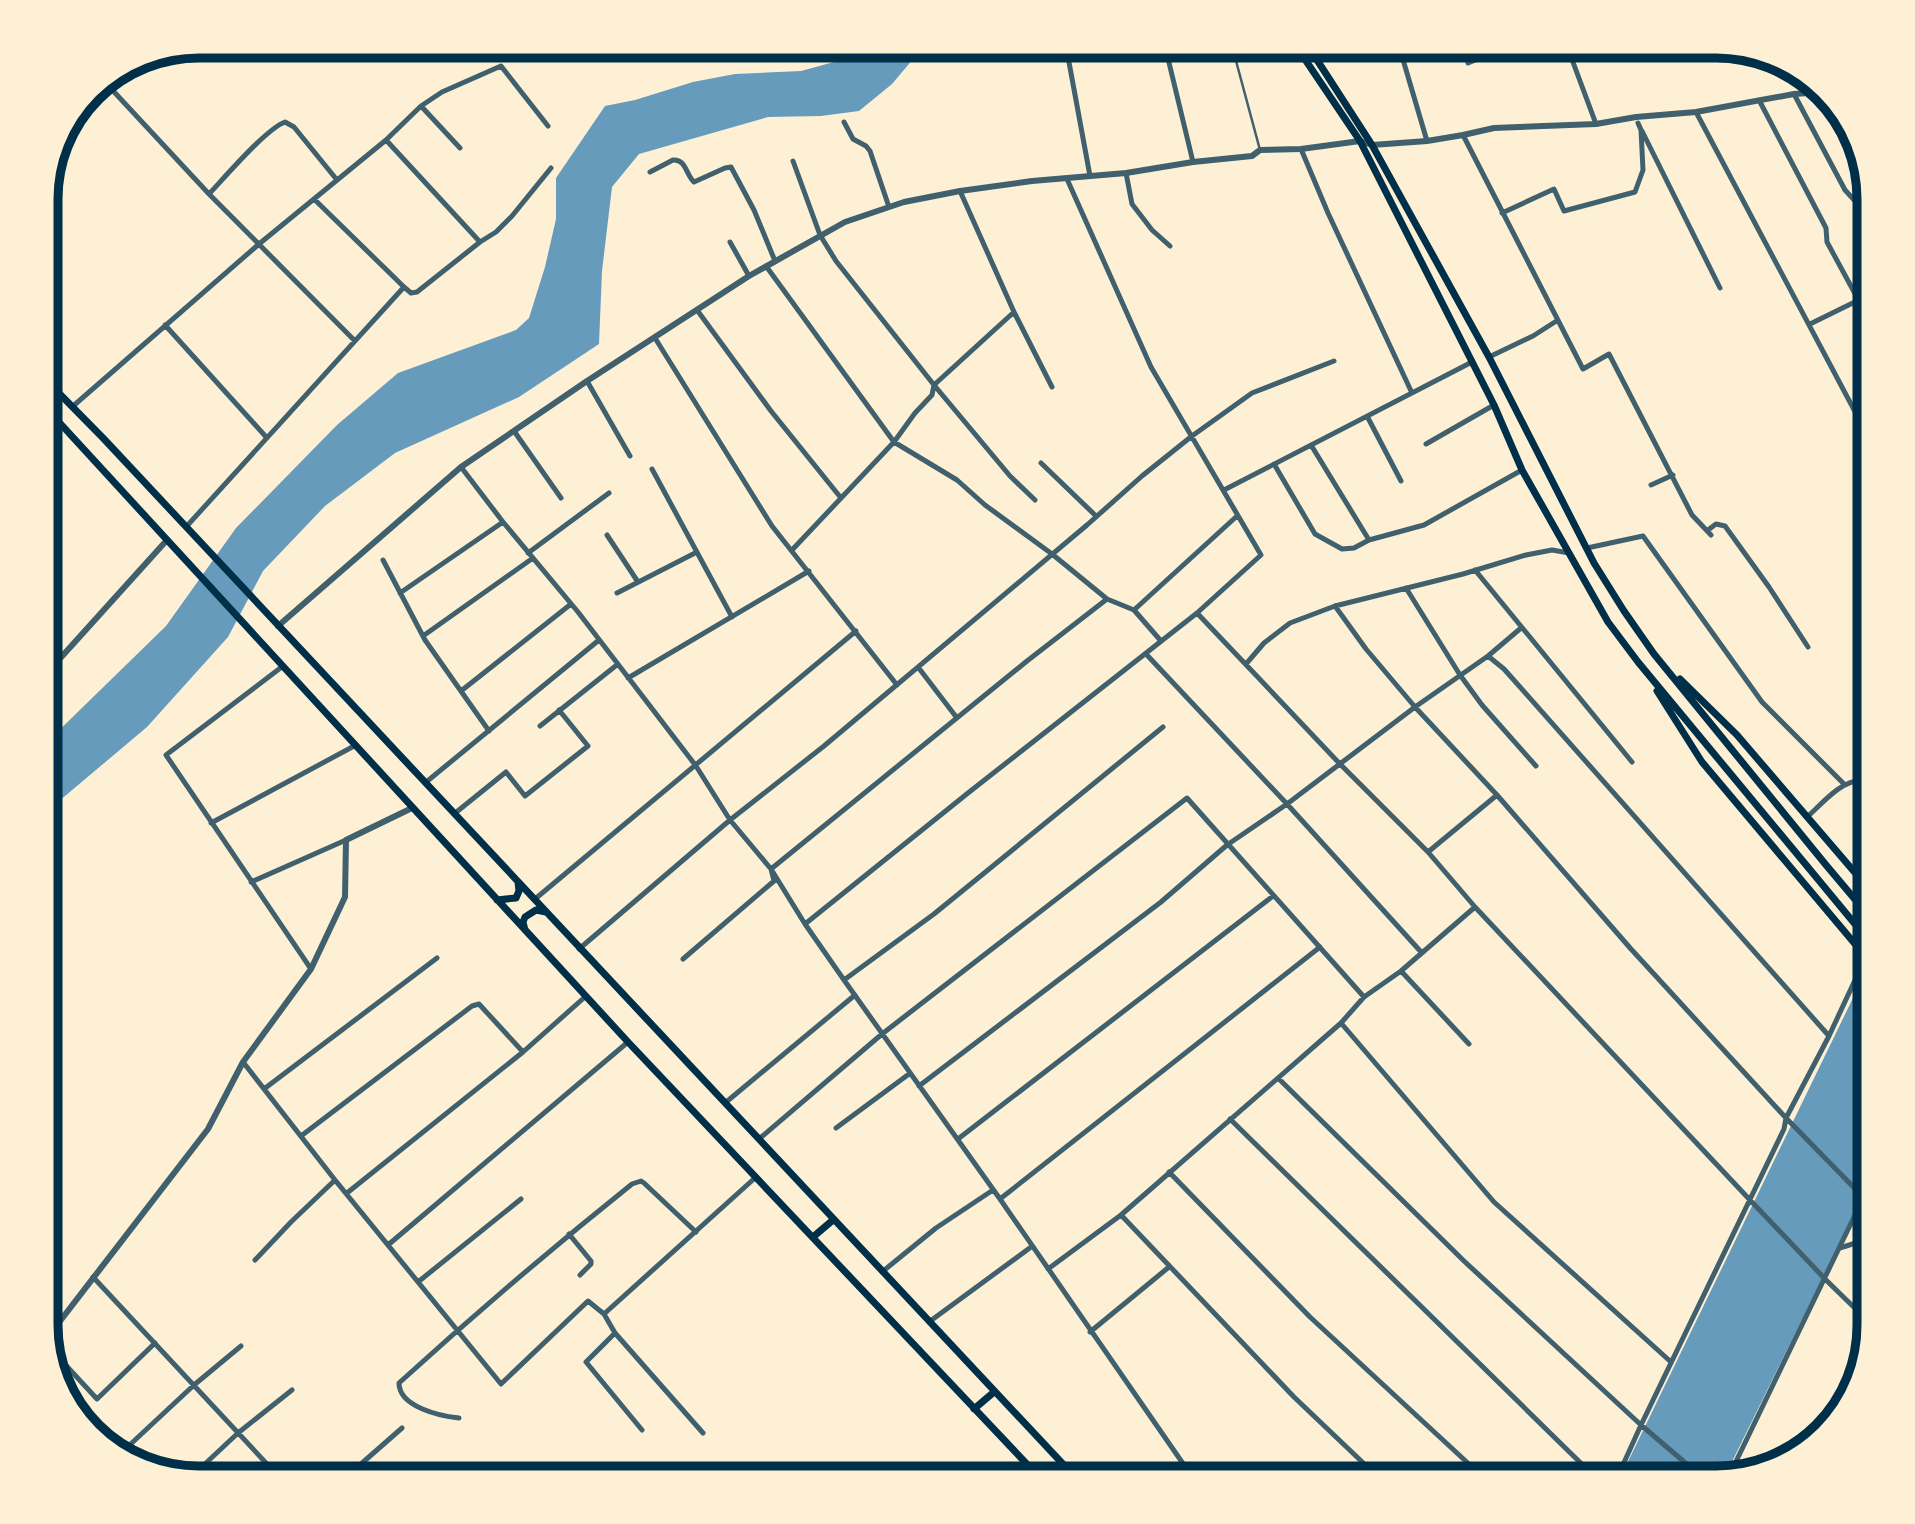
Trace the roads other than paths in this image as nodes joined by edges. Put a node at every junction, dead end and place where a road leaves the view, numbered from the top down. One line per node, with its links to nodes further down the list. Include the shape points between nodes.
1 (1068, 58): 33 (street)
2 (1169, 58): 29 (street)
3 (1235, 58): 27 (lane)
4 (1304, 58): 22 (main road)
5 (1316, 58): 24 (main road)
6 (1403, 58): 23 (street)
7 (1480, 58): 9 (street)
8 (1571, 58): 18 (street)
9 (1468, 63)
10 (111, 89): 37 (street)
11 (1809, 93): 12 (street)
12 (1794, 94): 13 (street); 39 (street, via 1845,190)
13 (1759, 100): 15 (street); 52 (street)
14 (421, 106): 19 (street, via 501,66); 21 (street); 25 (street)
15 (1696, 112): 16 (street); 57 (street)
16 (1637, 120): 18 (street); 41 (street, via 1643,170 1635,192 1564,211 1555,189); 51 (street)
17 (844, 122): 40 (street, via 853,139 870,152)
18 (1596, 124): 20 (street, via 1494,128)
19 (548, 126)
20 (1463, 135): 23 (street); 41 (street)
21 (386, 139): 35 (street); 43 (street)
22 (1360, 141): 24 (street); 26 (street); 63 (main road)
23 (1427, 141): 24 (street)
24 (1372, 145): 61 (main road)
25 (460, 148)
26 (1301, 149): 27 (street); 68 (street)
27 (1260, 150): 29 (street, via 1252,156)
28 (793, 162): 42 (street)
29 (1193, 162): 32 (street)
30 (551, 168): 43 (street, via 512,216)
31 (650, 172): 47 (street, via 677,159 694,183 731,167)
32 (1126, 173): 33 (street); 46 (street, via 1132,204)
33 (1090, 176): 34 (street)
34 (1067, 179): 36 (street); 75 (street, via 1151,367)
35 (337, 180): 37 (street, via 285,122); 38 (street)
36 (960, 191): 40 (street); 55 (street)
37 (209, 194): 45 (street)
38 (314, 199): 45 (street); 50 (street)
39 (1857, 203)
40 (889, 207): 42 (street)
41 (1502, 213): 56 (street)
42 (820, 235): 47 (street); 65 (street, via 842,270)
43 (480, 242): 50 (street, via 417,292)
44 (730, 242): 49 (street)
45 (259, 244): 58 (street); 60 (street)
46 (1170, 246)
47 (775, 261): 48 (street)
48 (766, 266): 49 (street); 77 (street)
49 (749, 276): 54 (street)
50 (404, 287): 60 (street)
51 (1720, 288)
52 (1857, 297)
53 (1857, 302): 57 (street)
54 (697, 310): 59 (street); 92 (street)
55 (1014, 312): 65 (street); 66 (street)
56 (1558, 320): 61 (street); 86 (street, via 1583,369 1609,354)
57 (1810, 324): 71 (street)
58 (165, 325): 70 (street); 76 (street)
59 (655, 338): 64 (street); 102 (street, via 772,526)
60 (355, 341): 76 (street)
61 (1489, 357): 101 (main road)
62 (1334, 361): 75 (street, via 1252,393)
63 (1472, 362): 68 (street); 69 (main road)
64 (587, 381): 74 (street); 80 (street)
65 (934, 385): 77 (street, via 932,395); 93 (street)
66 (1052, 387)
67 (58, 392): 70 (main road)
68 (1412, 393): 72 (street)
69 (1494, 405): 78 (street); 85 (main road)
70 (72, 407): 97 (main road)
71 (1857, 414)
72 (1367, 416): 79 (street); 87 (street)
73 (60, 422): 99 (main road)
74 (514, 431): 83 (street); 91 (street)
75 (1192, 436): 89 (street); 94 (street)
76 (267, 438): 97 (street)
77 (894, 442): 92 (street); 106 (street, via 957,480)
78 (1426, 444)
79 (1311, 445): 82 (street); 100 (street)
80 (630, 456)
81 (1041, 463): 94 (street)
82 (1274, 464): 89 (street); 100 (street, via 1315,534 1342,549)
83 (461, 467): 96 (street); 121 (street)
84 (652, 469): 104 (street)
85 (1522, 470): 100 (street, via 1423,525); 105 (main road)
86 (1673, 475): 88 (street); 127 (street, via 1692,515 1709,533 1716,524 1725,526)
87 (1401, 481)
88 (1651, 485)
89 (1224, 490): 95 (street)
90 (609, 493): 103 (street)
91 (561, 498)
92 (841, 498): 102 (street)
93 (1035, 500)
94 (1096, 516): 106 (street)
95 (1237, 516): 118 (street); 119 (street, via 1261,555)
96 (503, 523): 103 (street); 113 (street)
97 (186, 527): 121 (main road)
98 (607, 535): 111 (street)
99 (167, 540): 131 (street); 135 (main road)
100 (1369, 540)
101 (1587, 548): 129 (main road); 154 (street, via 1643,536 1762,702)
102 (792, 550): 110 (street)
103 (528, 552): 107 (street)
104 (697, 552): 111 (street); 120 (street)
105 (1569, 553): 109 (street, via 1552,550); 132 (main road, via 1608,622)
106 (1052, 554): 115 (street); 136 (street)
107 (533, 558): 116 (street); 124 (street)
108 (383, 560): 113 (street)
109 (1475, 570): 112 (street); 122 (street)
110 (809, 571): 120 (street); 123 (street)
111 (638, 582): 114 (street)
112 (1406, 588): 117 (street); 137 (street)
113 (400, 593): 124 (street)
114 (617, 593)
115 (1107, 599): 118 (street); 143 (street)
116 (571, 604): 125 (street); 140 (street)
117 (1335, 606): 134 (street, via 1290,624); 141 (street)
118 (1134, 610): 126 (street)
119 (1197, 613): 126 (street); 134 (street)
120 (732, 617): 138 (street)
121 (278, 626): 153 (main road)
122 (1521, 628): 130 (street); 148 (street)
123 (856, 631): 139 (street); 150 (street)
124 (423, 636): 140 (street)
125 (599, 639): 133 (street); 146 (street)
126 (1161, 640): 128 (street)
127 (1808, 647)
128 (1146, 653): 156 (street); 175 (street)
129 (1654, 654): 159 (main road, via 1737,735); 172 (main road)
130 (1488, 656): 137 (street); 193 (street)
131 (58, 660)
132 (1638, 663): 176 (main road); 178 (main road, via 1702,762)
133 (618, 664): 138 (street); 142 (street)
134 (1246, 664): 149 (street)
135 (283, 666): 147 (main road); 161 (street, via 166,755)
136 (918, 667): 139 (street); 143 (street)
137 (1460, 675): 141 (street); 151 (street)
138 (628, 678): 150 (street)
139 (897, 685): 160 (street)
140 (461, 691): 146 (street)
141 (1415, 707): 149 (street); 155 (street)
142 (559, 710): 144 (street); 158 (street, via 588,746 525,796 506,772)
143 (957, 718): 165 (street)
144 (540, 726)
145 (1163, 727): 187 (street, via 934,914)
146 (489, 731): 153 (street)
147 (356, 745): 157 (main road); 161 (street)
148 (1632, 762)
149 (1339, 763): 156 (street); 164 (street)
150 (696, 765): 160 (street); 170 (street)
151 (1536, 765)
152 (1857, 780): 154 (street)
153 (425, 783): 158 (main road)
154 (1844, 784): 159 (street)
155 (1497, 795): 164 (street); 203 (street)
156 (1287, 804): 163 (street); 181 (street)
157 (412, 808): 162 (street); 171 (main road)
158 (454, 814): 167 (main road)
159 (1807, 817): 166 (main road)
160 (730, 820): 165 (street); 180 (street)
161 (211, 823): 168 (street)
162 (346, 840): 168 (street); 184 (street, via 345,897)
163 (1227, 845): 169 (street); 192 (street, via 1187,798); 200 (street, via 1161,902)
164 (1428, 852): 173 (street)
165 (771, 869): 175 (street); 183 (street, via 774,881)
166 (1857, 874)
167 (517, 881): 170 (main road); 171 (main road, via 516,898)
168 (251, 882): 184 (street)
169 (1273, 896): 179 (street); 208 (street)
170 (535, 899): 174 (main road)
171 (496, 900): 177 (main road)
172 (1857, 901)
173 (1475, 906): 181 (street); 217 (street)
174 (547, 913): 177 (main road, via 536,910 525,917); 180 (main road)
175 (805, 924): 187 (street)
176 (1857, 926)
177 (525, 931): 189 (main road)
178 (1857, 941)
179 (1320, 947): 190 (street); 216 (street)
180 (579, 949): 202 (main road)
181 (1422, 953): 185 (street)
182 (437, 958): 201 (street)
183 (683, 959)
184 (311, 969): 197 (street)
185 (1401, 971): 190 (street); 195 (street)
186 (1857, 977): 193 (street)
187 (844, 980): 188 (street)
188 (855, 995): 192 (street); 202 (street)
189 (586, 996): 194 (main road); 196 (street)
190 (1364, 997): 191 (street)
191 (1340, 1023): 199 (street); 246 (street, via 1494,1202)
192 (882, 1034): 198 (street); 207 (street)
193 (1829, 1036): 203 (street)
194 (628, 1042): 210 (main road); 225 (street)
195 (1469, 1044)
196 (523, 1052): 206 (street, via 479,1004 472,1006); 214 (street)
197 (243, 1062): 201 (street); 233 (street, via 208,1129)
198 (909, 1073): 200 (street); 205 (street)
199 (1278, 1078): 204 (street); 252 (street, via 1464,1261)
200 (919, 1086): 208 (street)
201 (264, 1089): 206 (street)
202 (725, 1103): 207 (main road)
203 (1786, 1118): 213 (street); 217 (street)
204 (1230, 1119): 209 (street); 267 (street)
205 (836, 1128)
206 (302, 1136): 211 (street)
207 (759, 1139): 220 (main road)
208 (958, 1139): 212 (street)
209 (1169, 1172): 219 (street); 266 (street, via 1310,1317)
210 (756, 1177): 221 (street); 223 (main road)
211 (335, 1180): 214 (street); 228 (street)
212 (993, 1190): 216 (street); 231 (street)
213 (1857, 1190)
214 (347, 1193): 225 (street)
215 (521, 1199): 235 (street)
216 (1000, 1199): 226 (street)
217 (1750, 1200): 234 (street); 246 (street)
218 (1857, 1212): 227 (street)
219 (1121, 1215): 229 (street); 230 (street)
220 (834, 1220): 223 (main road); 231 (main road)
221 (696, 1232): 222 (street, via 641,1181); 237 (street)
222 (569, 1234): 232 (street, via 591,1261); 240 (street)
223 (813, 1237): 250 (main road)
224 (1857, 1242): 227 (street)
225 (388, 1245): 235 (street)
226 (1031, 1247): 230 (street); 238 (street)
227 (1840, 1248): 234 (street)
228 (255, 1260)
229 (1168, 1267): 241 (street); 265 (street)
230 (1048, 1269): 241 (street)
231 (882, 1272): 238 (main road)
232 (580, 1275)
233 (93, 1278): 239 (street); 243 (street)
234 (1825, 1279): 236 (street); 258 (street)
235 (418, 1282): 240 (street)
236 (1857, 1310)
237 (604, 1314): 240 (street, via 589,1301 500,1384); 242 (street)
238 (929, 1322): 249 (main road)
239 (58, 1324)
240 (457, 1330): 251 (street, via 398,1385 420,1408)
241 (1090, 1332): 264 (street)
242 (615, 1333): 254 (street, via 586,1362); 256 (street)
243 (155, 1343): 245 (street, via 97,1399); 247 (street)
244 (241, 1346): 247 (street)
245 (63, 1362)
246 (1671, 1362): 252 (street)
247 (194, 1385): 255 (street); 257 (street)
248 (292, 1390): 255 (street)
249 (994, 1392): 250 (main road); 263 (main road)
250 (974, 1409): 262 (main road)
251 (459, 1418)
252 (1641, 1425): 268 (street); 269 (street)
253 (402, 1428): 261 (street)
254 (642, 1430)
255 (238, 1433): 259 (street); 260 (street)
256 (703, 1433)
257 (127, 1447)
258 (1734, 1465)
259 (203, 1466)
260 (268, 1466)
261 (360, 1466)
262 (1028, 1466)
263 (1064, 1466)
264 (1184, 1466)
265 (1366, 1466)
266 (1471, 1466)
267 (1583, 1466)
268 (1623, 1466)
269 (1688, 1466)

